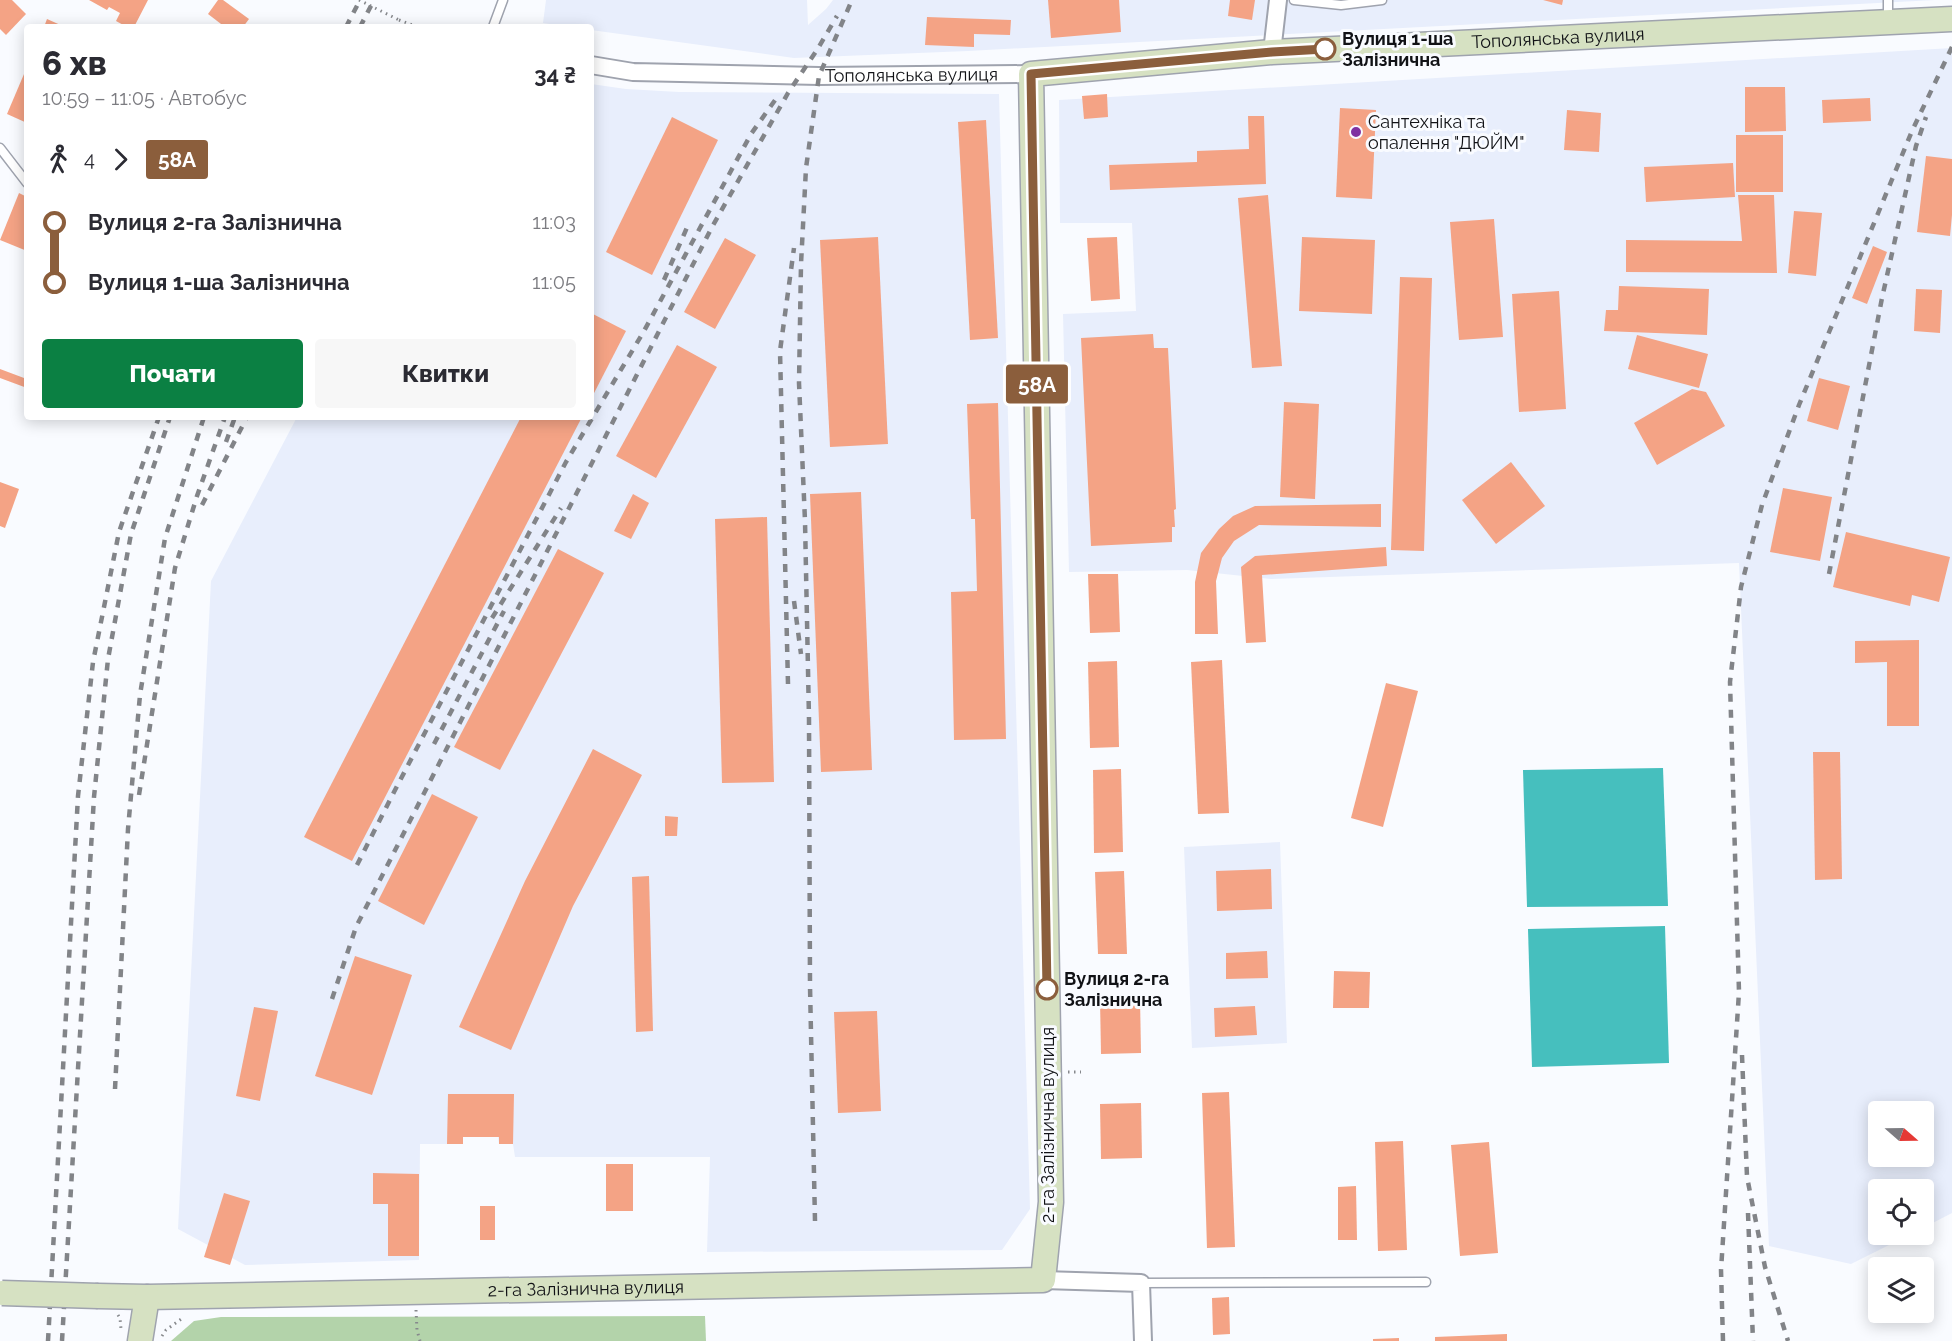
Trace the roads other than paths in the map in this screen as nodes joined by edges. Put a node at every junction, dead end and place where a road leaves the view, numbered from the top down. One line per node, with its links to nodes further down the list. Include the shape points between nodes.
1 (503, 0): 7 (lane)
2 (1278, 0): 8 (street)
3 (1294, 0): 4 (lane, via 1341,5)
4 (1382, 0)
5 (1888, 12): 6 (street, Тополянська вулиця); 8 (street, Тополянська вулиця)
6 (1952, 20)
7 (494, 24)
8 (1272, 52): 10 (street, Тополянська вулиця)
9 (594, 66): 10 (street, Тополянська вулиця, via 633,72 798,76)
10 (1031, 74): 13 (street, 2-га Залізнична вулиця, via 1051,1202)
11 (0, 148): 12 (lane)
12 (24, 179)
13 (1043, 1280): 15 (street); 17 (street, 2-га Залізнична вулиця)
14 (1426, 1282): 15 (lane)
15 (1141, 1283): 19 (street)
16 (1, 1293): 17 (street, 2-га Залізнична вулиця, bridge, via 106,1304)
17 (147, 1297): 18 (street)
18 (130, 1335)
19 (1143, 1341)

